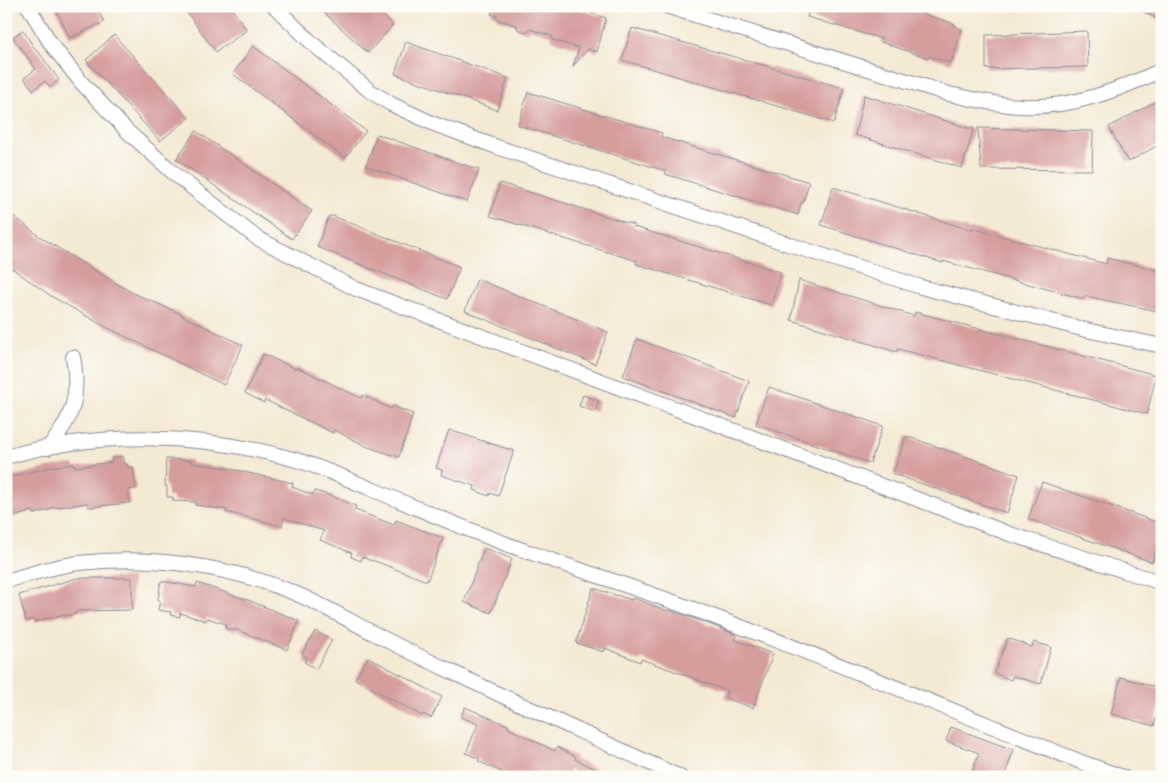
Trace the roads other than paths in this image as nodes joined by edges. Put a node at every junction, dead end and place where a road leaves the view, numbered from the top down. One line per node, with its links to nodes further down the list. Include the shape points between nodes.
1 (28, 6): 10 (street, via 51,44 81,82 176,176 257,238 356,289 1001,530)
2 (274, 6): 5 (street, via 370,92 434,124 497,148 921,287 1086,330)
3 (666, 6): 4 (street, via 984,102 1058,105 1099,96)
4 (1162, 70)
5 (1162, 346)
6 (73, 358): 7 (street, via 77,377 70,416)
7 (48, 448): 8 (street); 12 (street, via 154,438 200,441 290,458 511,546 731,623)
8 (6, 457)
9 (6, 581): 11 (street, via 79,563 122,560 165,562 248,577 288,590 472,682)
10 (1162, 583)
11 (680, 777)
12 (1123, 777)

